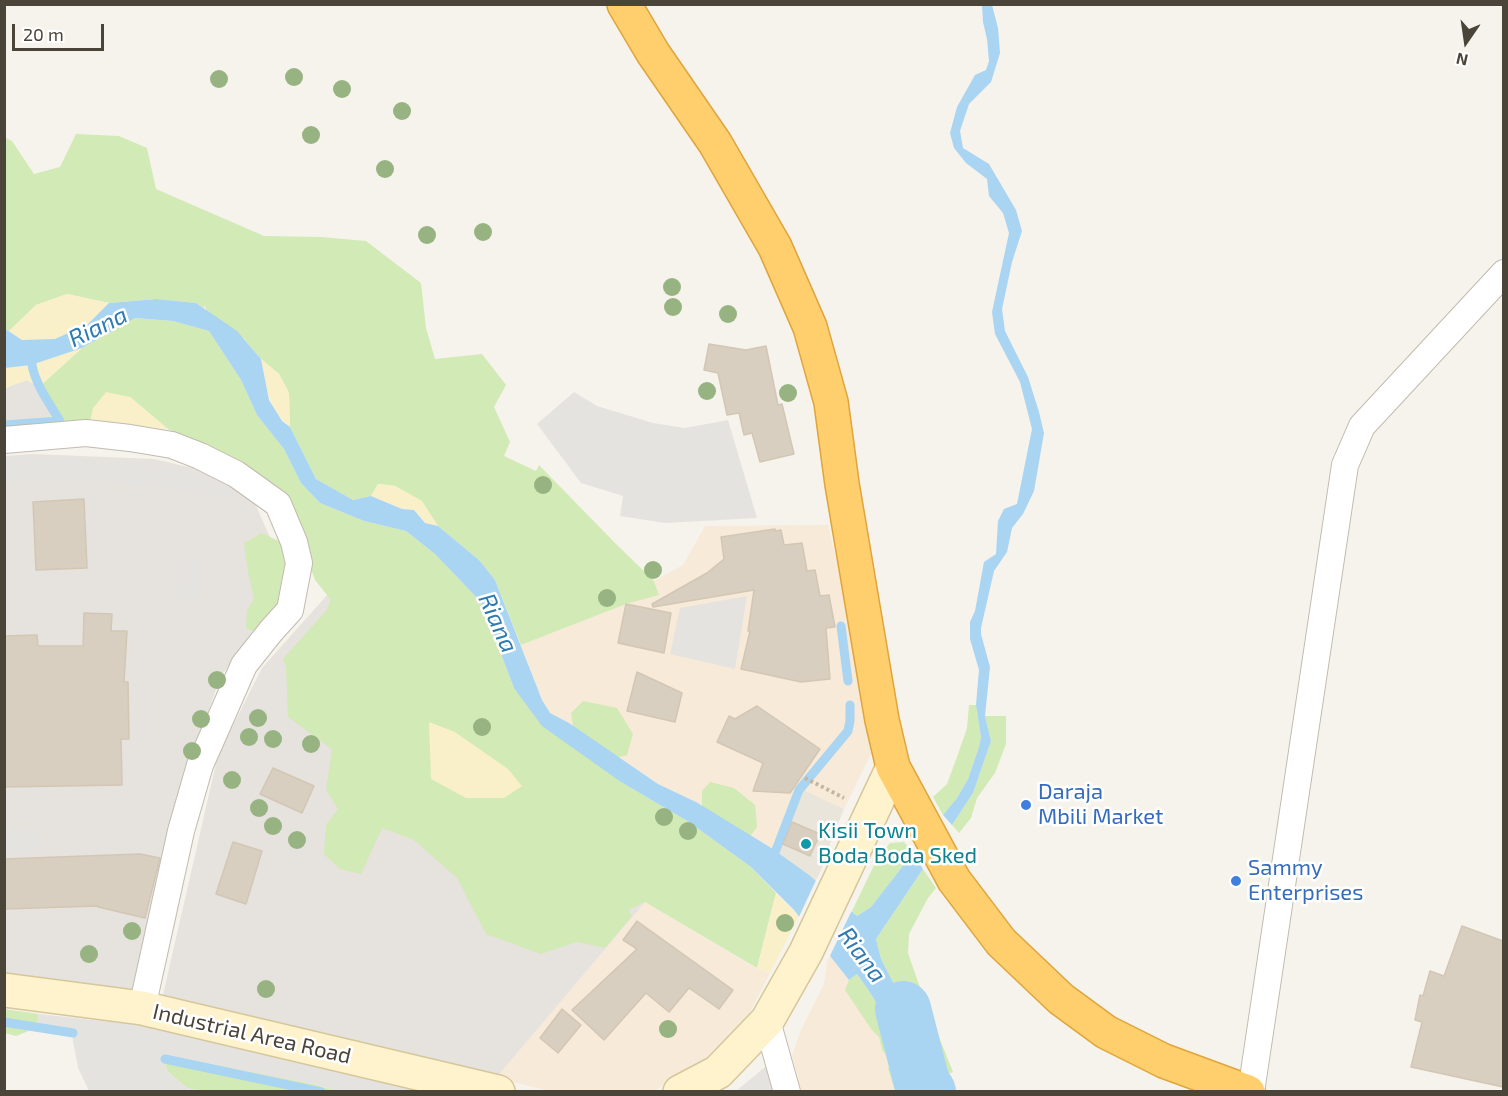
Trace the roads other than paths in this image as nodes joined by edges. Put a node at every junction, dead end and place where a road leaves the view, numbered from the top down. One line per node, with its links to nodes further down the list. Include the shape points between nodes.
1 (624, 4): 4 (highway, via 715,143 775,246 810,327 831,402)
2 (1503, 273): 11 (street, via 1362,426 1346,465)
3 (4, 440): 6 (street, via 86,433 172,445 236,474 278,504 294,542 298,563 290,610 244,665 200,765 181,831)
4 (893, 767): 7 (main road, via 806,952); 11 (highway, via 954,880 1001,942 1061,999 1106,1032 1164,1060)
5 (4, 990): 6 (main road, Industrial Area Road)
6 (142, 1008): 8 (main road, Industrial Area Road)
7 (767, 1021): 9 (main road, via 718,1072); 10 (street)
8 (498, 1092)
9 (680, 1092)
10 (787, 1092)
11 (1249, 1092)

